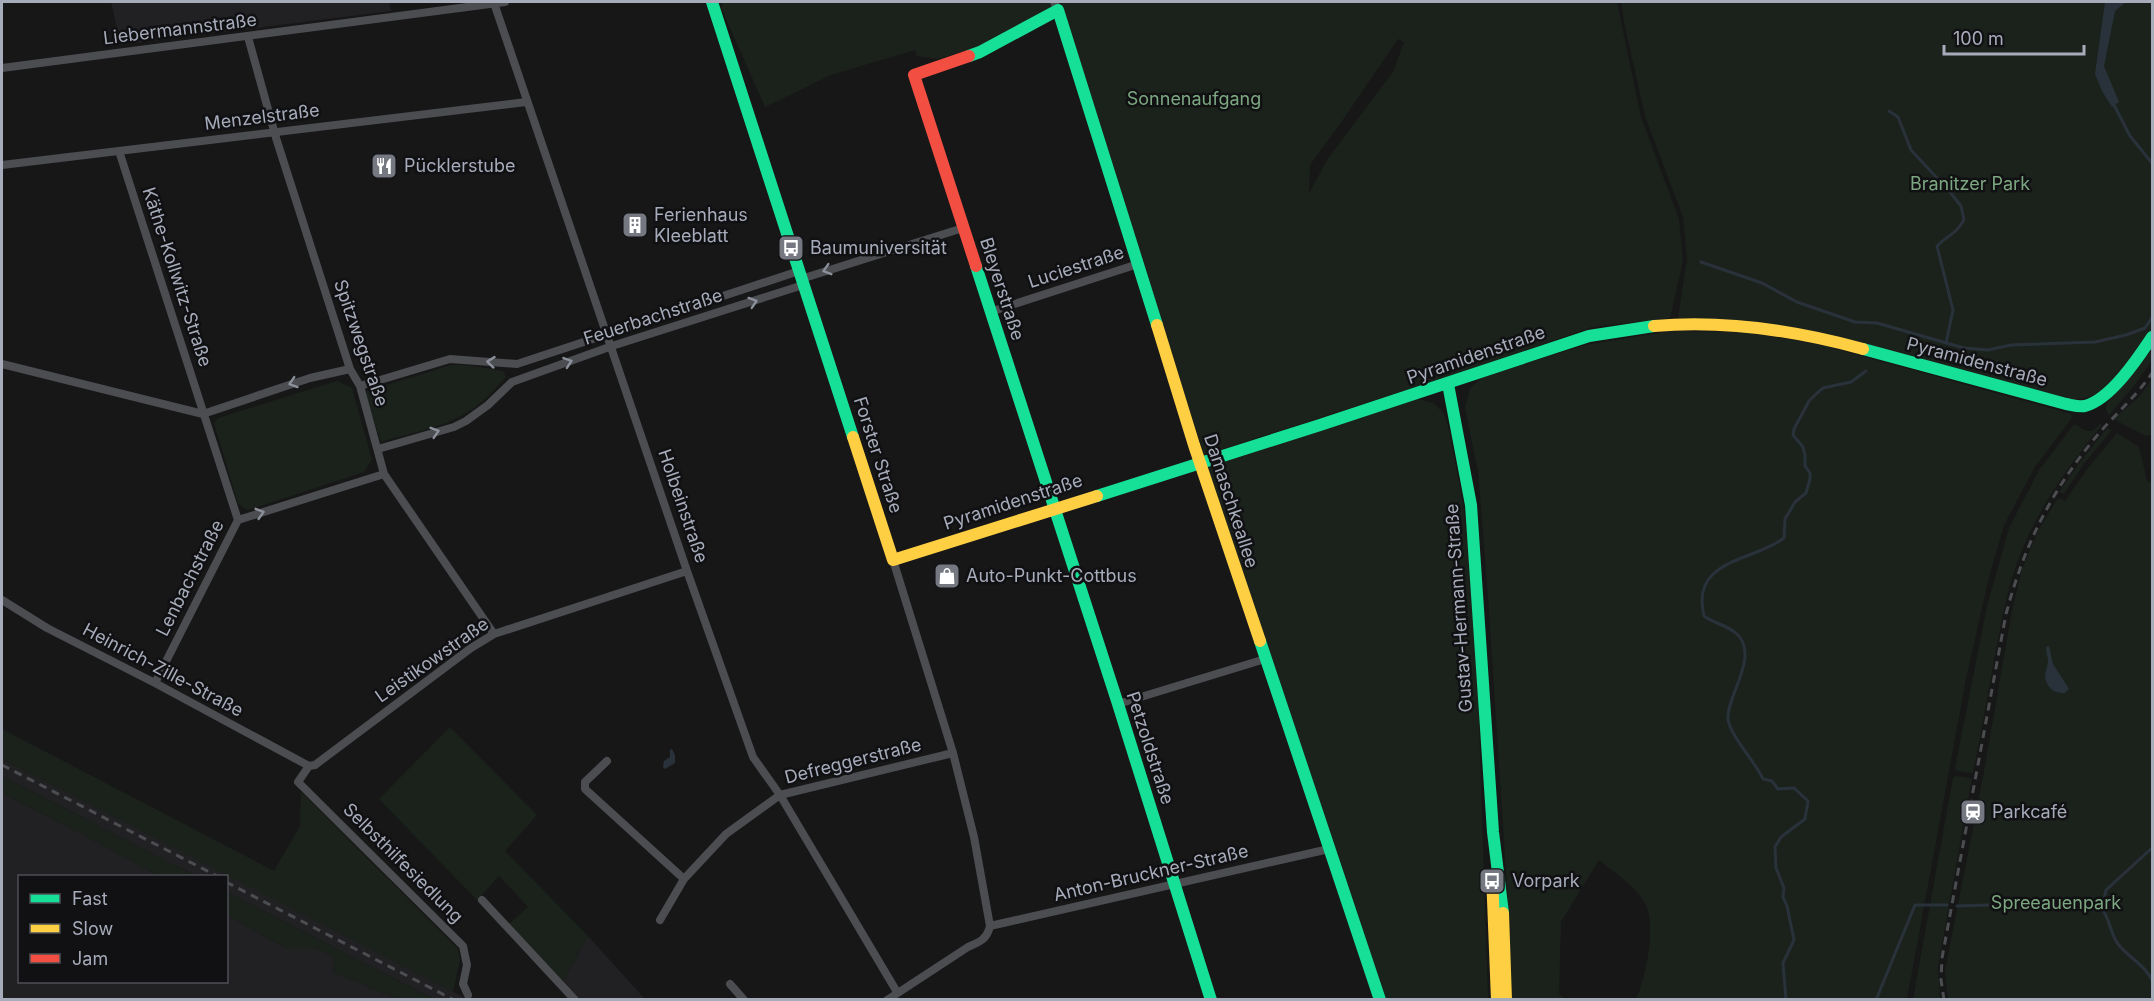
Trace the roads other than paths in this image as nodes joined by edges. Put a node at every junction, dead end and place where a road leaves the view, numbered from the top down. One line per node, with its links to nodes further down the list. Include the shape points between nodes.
1 (506, 2): 3 (street, Liebermannstraße)
2 (712, 2): 14 (street, Forster Straße)
3 (494, 3): 5 (street, Liebermannstraße); 8 (street, Holbeinstraße)
4 (1056, 6): 7 (street, Damaschkeallee, via 980,52 914,75); 13 (street, Damaschkeallee)
5 (248, 37): 6 (street, Liebermannstraße); 9 (street, Spitzwegstraße)
6 (2, 68)
7 (915, 82): 12 (street, Bleyerstraße)
8 (526, 102): 9 (street, Menzelstraße); 16 (street, Holbeinstraße)
9 (274, 132): 10 (street, Menzelstraße); 20 (street, Spitzwegstraße)
10 (119, 151): 11 (street, Menzelstraße); 23 (street, Käthe-Kollwitz-Straße)
11 (2, 165)
12 (963, 228): 14 (street, Feuerbachstraße, one-way to 14); 15 (street, Bleyerstraße)
13 (1138, 264): 15 (street, Luciestraße); 25 (street, Damaschkeallee)
14 (801, 278): 16 (street, Feuerbachstraße); 18 (street, Feuerbachstraße, one-way to 14); 29 (street, Forster Straße)
15 (990, 312): 27 (street, Bleyerstraße)
16 (607, 334): 18 (street, Holbeinstraße); 22 (street, Feuerbachstraße, one-way to 22, via 517,364 450,359)
17 (2152, 337): 21 (street, Pyramidenstraße, via 2105,394 2083,406 1822,338 1718,324 1633,328 1589,336)
18 (612, 346): 24 (street, Feuerbachstraße, one-way to 18, via 454,427 488,405 513,382); 30 (street, Holbeinstraße)
19 (2, 364): 23 (street)
20 (350, 369): 22 (street, Spitzwegstraße); 23 (street, one-way to 23, via 310,378)
21 (1448, 384): 25 (street, Pyramidenstraße); 40 (street, Gustav-Hermann-Straße, via 1471,506)
22 (360, 386): 24 (street, Spitzwegstraße)
23 (203, 414): 28 (street, Lenbachstraße)
24 (378, 449): 26 (street, Spitzwegstraße)
25 (1199, 463): 27 (street, Pyramidenstraße); 33 (street, Damaschkeallee)
26 (384, 474): 28 (street, Lenbachstraße, one-way to 26); 32 (street, Spitzwegstraße)
27 (1053, 508): 29 (street, Pyramidenstraße); 35 (street, Petzoldstraße)
28 (237, 520): 34 (street, Lenbachstraße)
29 (893, 560): 36 (street, Forster Straße)
30 (687, 571): 32 (street, Leistikowstraße); 39 (street, Holbeinstraße, via 753,757)
31 (2, 600): 34 (street, Heinrich-Zille-Straße)
32 (494, 633): 38 (street, Leistikowstraße)
33 (1265, 659): 35 (street); 41 (street, Damaschkeallee)
34 (154, 683): 38 (street, Heinrich-Zille-Straße)
35 (1118, 704): 43 (street, Petzoldstraße)
36 (952, 753): 39 (street, Defreggerstraße); 46 (street, Forster Straße, via 974,837)
37 (607, 761): 42 (street, via 585,782 585,789)
38 (309, 766): 49 (street, Selbsthilfesiedlung, via 298,782 463,946 467,965 463,984)
39 (780, 795): 42 (street, Defreggerstraße, via 726,834); 48 (street, Holbeinstraße)
40 (1493, 832): 55 (street, Gustav-Hermann-Straße); 56 (street, Gustav-Hermann-Straße, via 1502,899)
41 (1329, 849): 43 (street, Anton-Bruckner-Straße); 54 (street, Damaschkeallee)
42 (684, 879): 45 (street, Defreggerstraße)
43 (1174, 884): 46 (street, Anton-Bruckner-Straße); 53 (street, Petzoldstraße)
44 (482, 900): 50 (street, Selbsthilfesiedlung)
45 (660, 920)
46 (990, 926): 48 (street, via 982,941)
47 (730, 984): 51 (street)
48 (897, 992): 52 (street)
49 (468, 994)
50 (575, 999)
51 (744, 999)
52 (887, 999)
53 (1211, 999)
54 (1380, 999)
55 (1497, 999)
56 (1506, 999)

